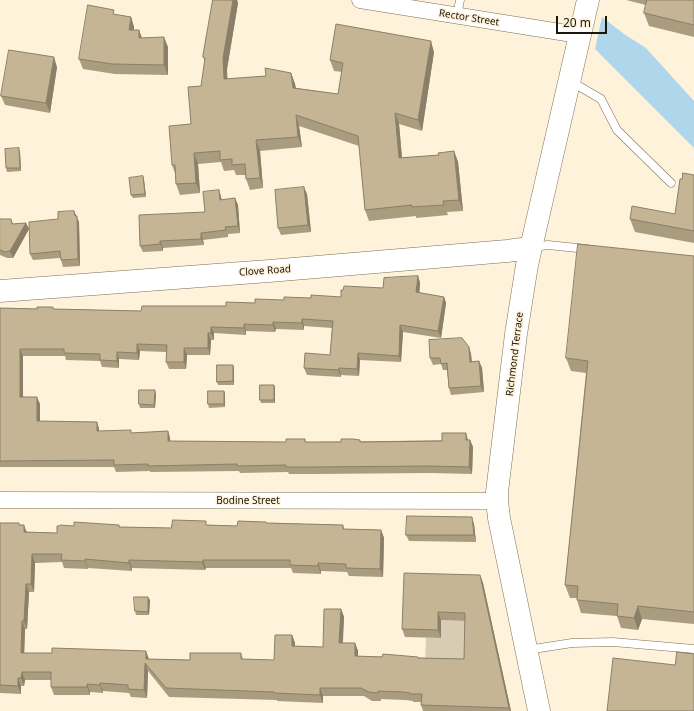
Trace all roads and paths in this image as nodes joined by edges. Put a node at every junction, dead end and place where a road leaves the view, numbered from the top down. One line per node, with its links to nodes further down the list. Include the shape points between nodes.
1 (360, 0): 4 (street, Rector Street)
2 (460, 0): 4 (lane)
3 (588, 0): 5 (main road, Richmond Terrace)
4 (457, 16): 5 (street, Rector Street)
5 (579, 35): 6 (main road, Richmond Terrace)
6 (569, 81): 7 (lane, via 602,99 616,130); 8 (main road, Richmond Terrace)
7 (671, 183)
8 (530, 248): 9 (lane, via 548,245); 10 (main road, Clove Road); 12 (main road, Richmond Terrace, via 516,334)
9 (594, 250)
10 (0, 291)
11 (0, 500): 12 (street, Bodine Street)
12 (497, 502): 14 (main road, Richmond Terrace)
13 (694, 649): 14 (lane, via 613,642 572,643)
14 (526, 650): 15 (main road, Richmond Terrace)
15 (538, 711)

